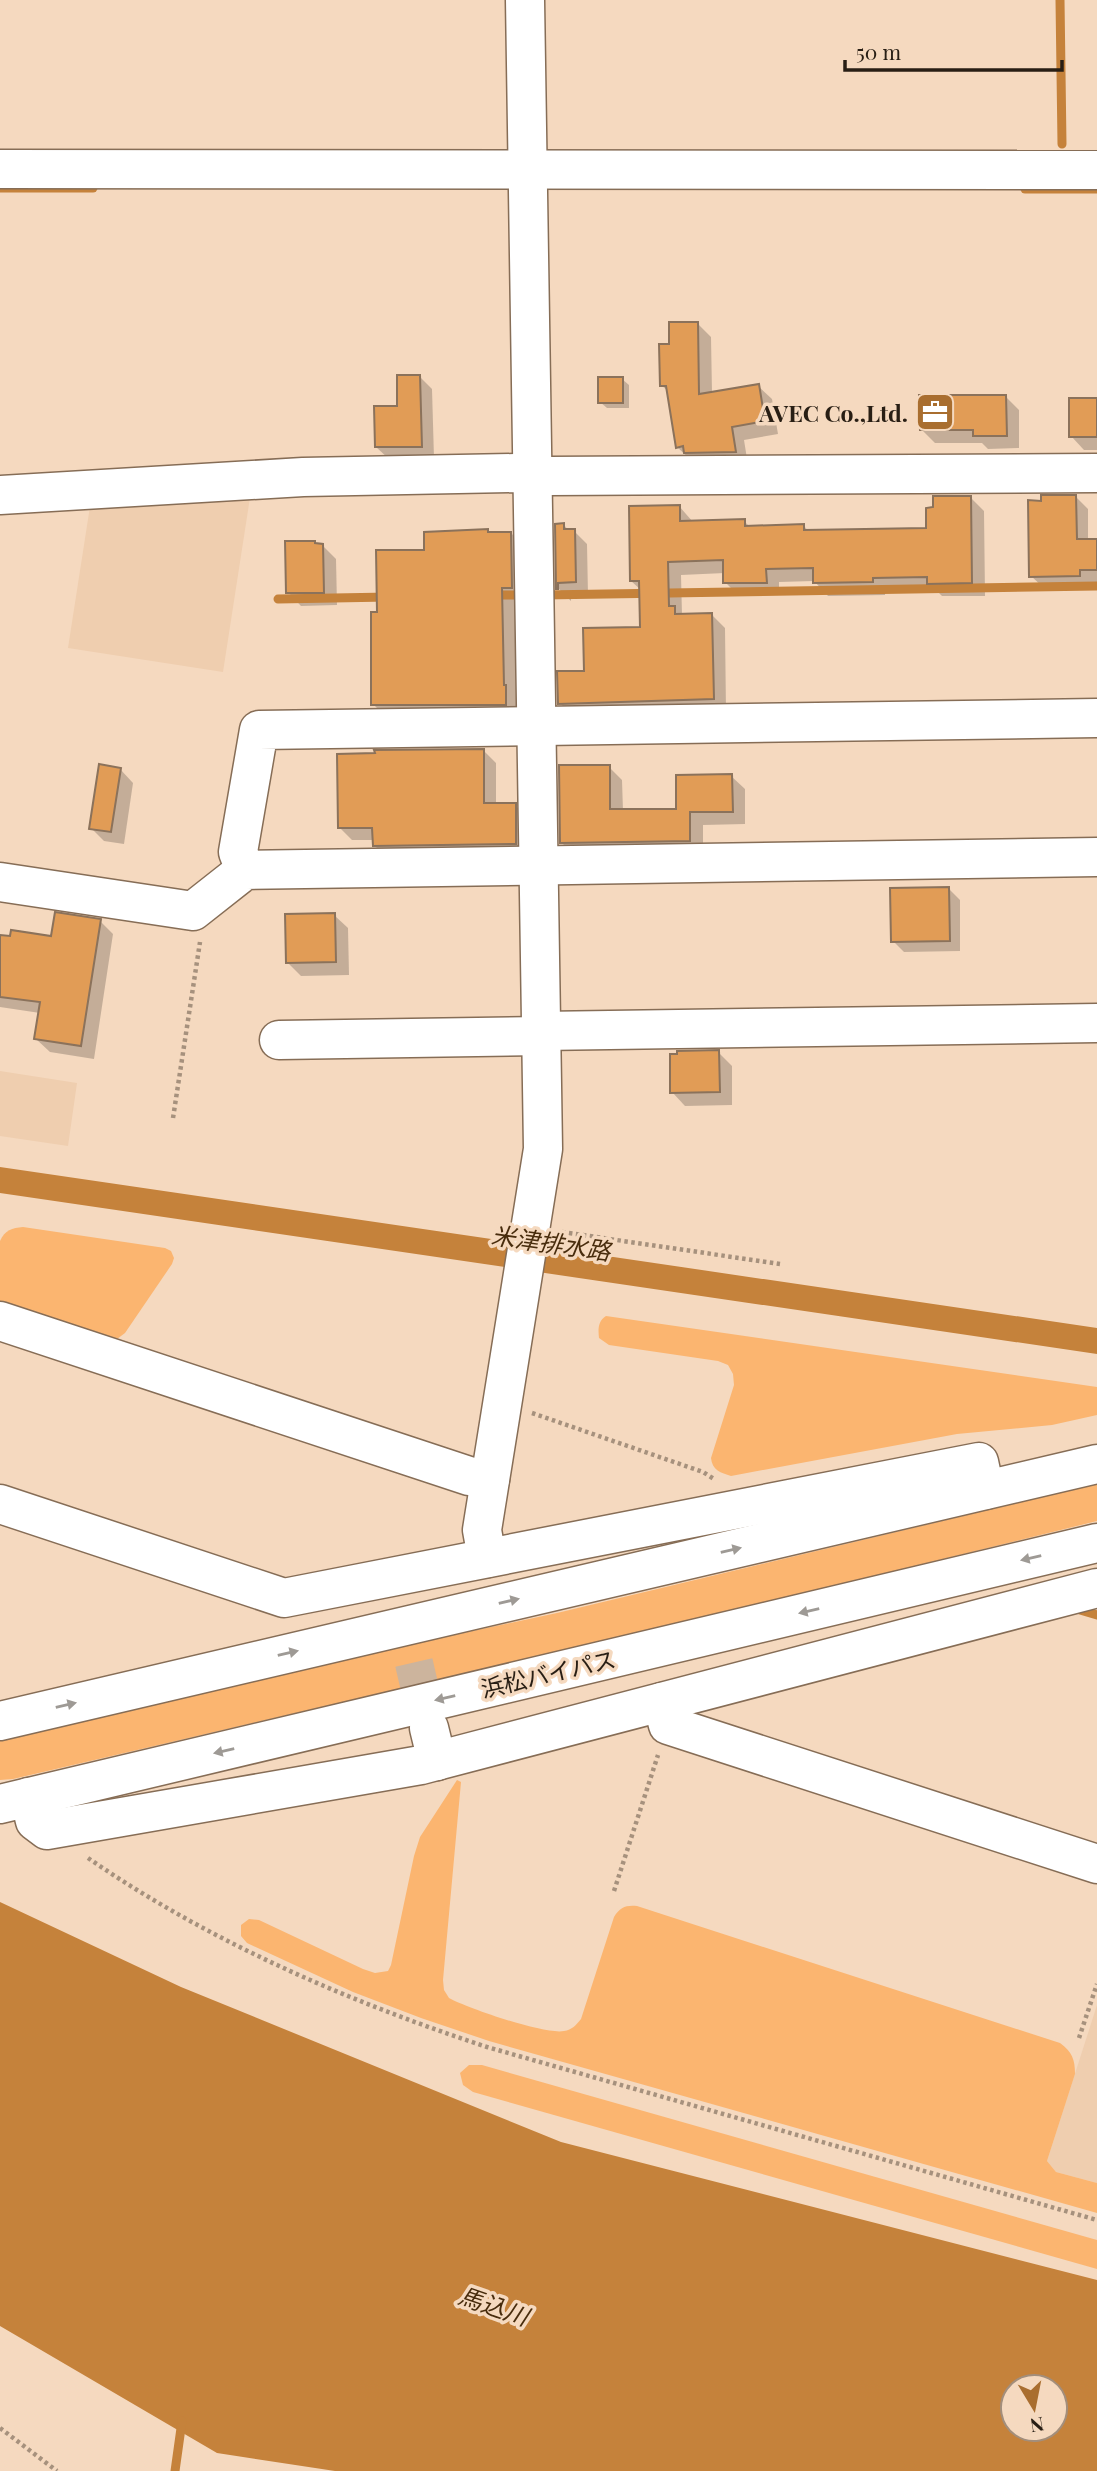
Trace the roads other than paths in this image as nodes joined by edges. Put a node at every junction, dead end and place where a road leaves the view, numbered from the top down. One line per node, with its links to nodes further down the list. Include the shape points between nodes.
1 (525, 0): 2 (main road)
2 (528, 168): 3 (main road); 4 (main road); 6 (main road)
3 (0, 169)
4 (1097, 170)
5 (1097, 473): 6 (main road)
6 (533, 474): 7 (main road, via 303,477); 9 (main road)
7 (0, 495)
8 (1097, 718): 9 (main road)
9 (537, 726): 11 (main road); 12 (main road, via 259,730 238,852)
10 (1097, 857): 11 (main road)
11 (539, 866): 12 (main road); 15 (main road)
12 (245, 870): 13 (main road, via 193,911)
13 (0, 882)
14 (1097, 1023): 15 (main road)
15 (541, 1034): 16 (main road); 19 (main road, via 543,1149)
16 (279, 1040)
17 (0, 1321): 19 (main road, via 469,1476)
18 (1097, 1464): 20 (main road)
19 (490, 1479): 23 (main road, via 482,1531)
20 (985, 1490): 23 (main road, via 979,1462); 26 (main road, one-way to 20)
21 (0, 1504): 23 (main road, via 284,1598 397,1592)
22 (1097, 1542): 27 (main road, 浜松バイパス, one-way to 27)
23 (487, 1558)
24 (1097, 1588): 25 (main road)
25 (665, 1713): 27 (main road, via 433,1745 47,1830); 28 (main road)
26 (0, 1721)
27 (14, 1801)
28 (1097, 1864)

